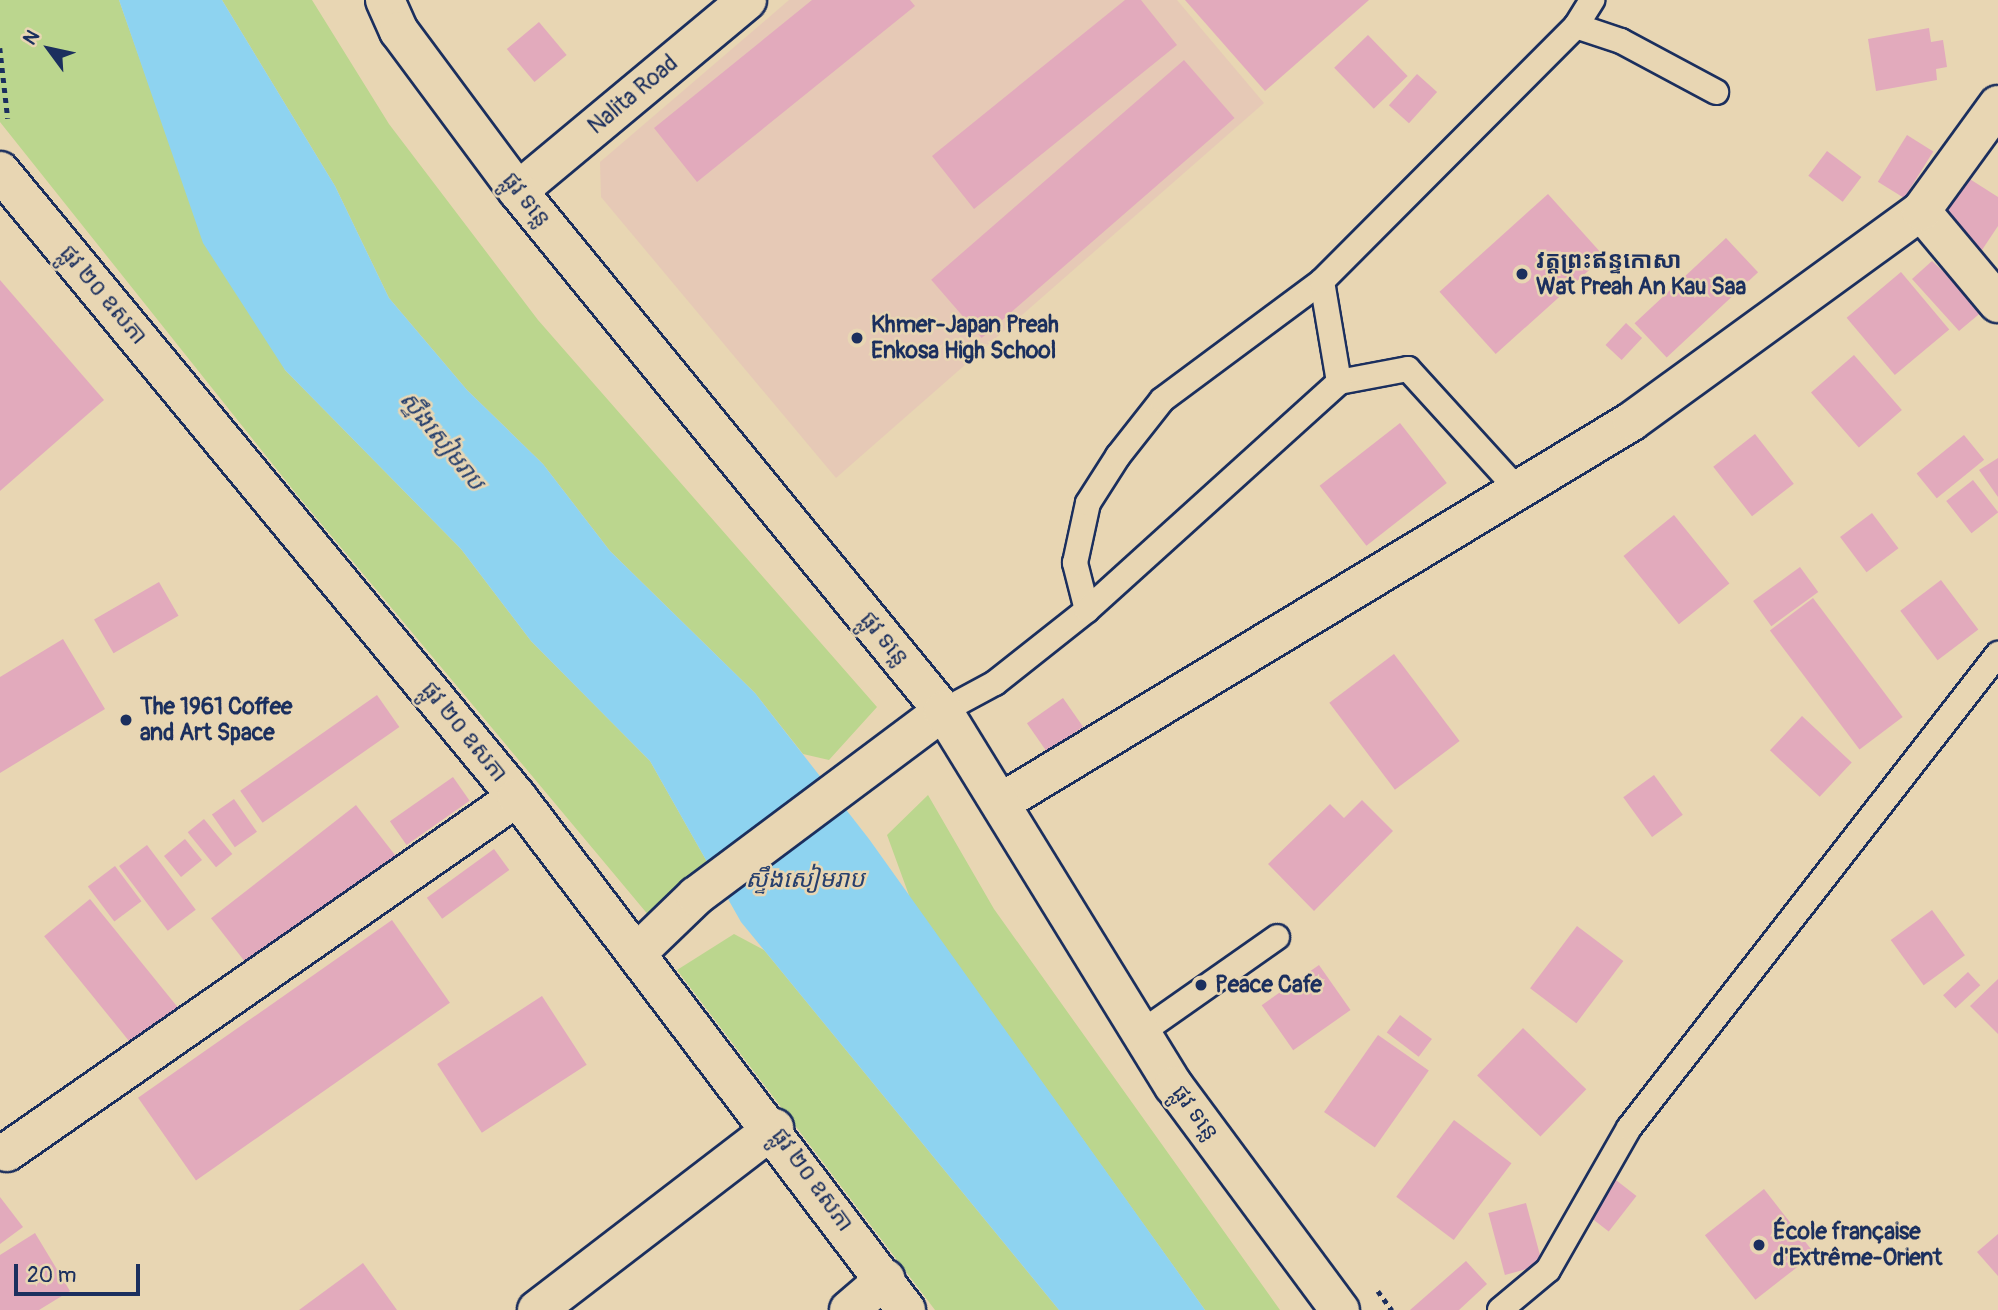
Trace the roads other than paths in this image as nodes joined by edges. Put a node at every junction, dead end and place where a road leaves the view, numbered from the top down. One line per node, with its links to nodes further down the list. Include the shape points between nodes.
1 (385, 0): 8 (street, ផ្លូវ ទន្លេ, via 399,30)
2 (747, 0): 8 (street, Nalita Road)
3 (1592, 0): 4 (lane)
4 (1576, 26): 5 (lane, via 1621,41); 10 (lane)
5 (1716, 92)
6 (1998, 105): 9 (street)
7 (0, 171): 17 (street, ផ្លូវ ២០ ឧសភា)
8 (517, 191): 16 (street, ផ្លូវ ទន្លេ)
9 (1921, 211): 11 (street); 13 (street, via 1632,421)
10 (1322, 281): 12 (lane); 14 (lane, via 1162,400 1118,456 1088,503 1075,563)
11 (1998, 303)
12 (1339, 382): 13 (lane, via 1408,369); 14 (lane)
13 (1519, 491): 18 (street)
14 (1087, 610): 16 (lane, via 995,683)
15 (1998, 654): 29 (lane, via 1629,1128 1548,1270)
16 (943, 711): 18 (street, ផ្លូវ ទន្លេ); 20 (street, via 712,884)
17 (517, 797): 20 (street, ផ្លូវ ២០ ឧសភា); 23 (street)
18 (1002, 803): 21 (street, ផ្លូវ ទន្លេ)
19 (1277, 937): 21 (lane)
20 (638, 952): 22 (street, ផ្លូវ ២០ ឧសភា)
21 (1142, 1032): 28 (street, ផ្លូវ ទន្លេ)
22 (774, 1128): 24 (street, ផ្លូវ ២០ ឧសភា); 25 (street)
23 (7, 1152)
24 (885, 1279): 26 (street); 27 (street, ផ្លូវ ២០ ឧសភា)
25 (537, 1310)
26 (849, 1310)
27 (906, 1310)
28 (1340, 1310)
29 (1500, 1310)

